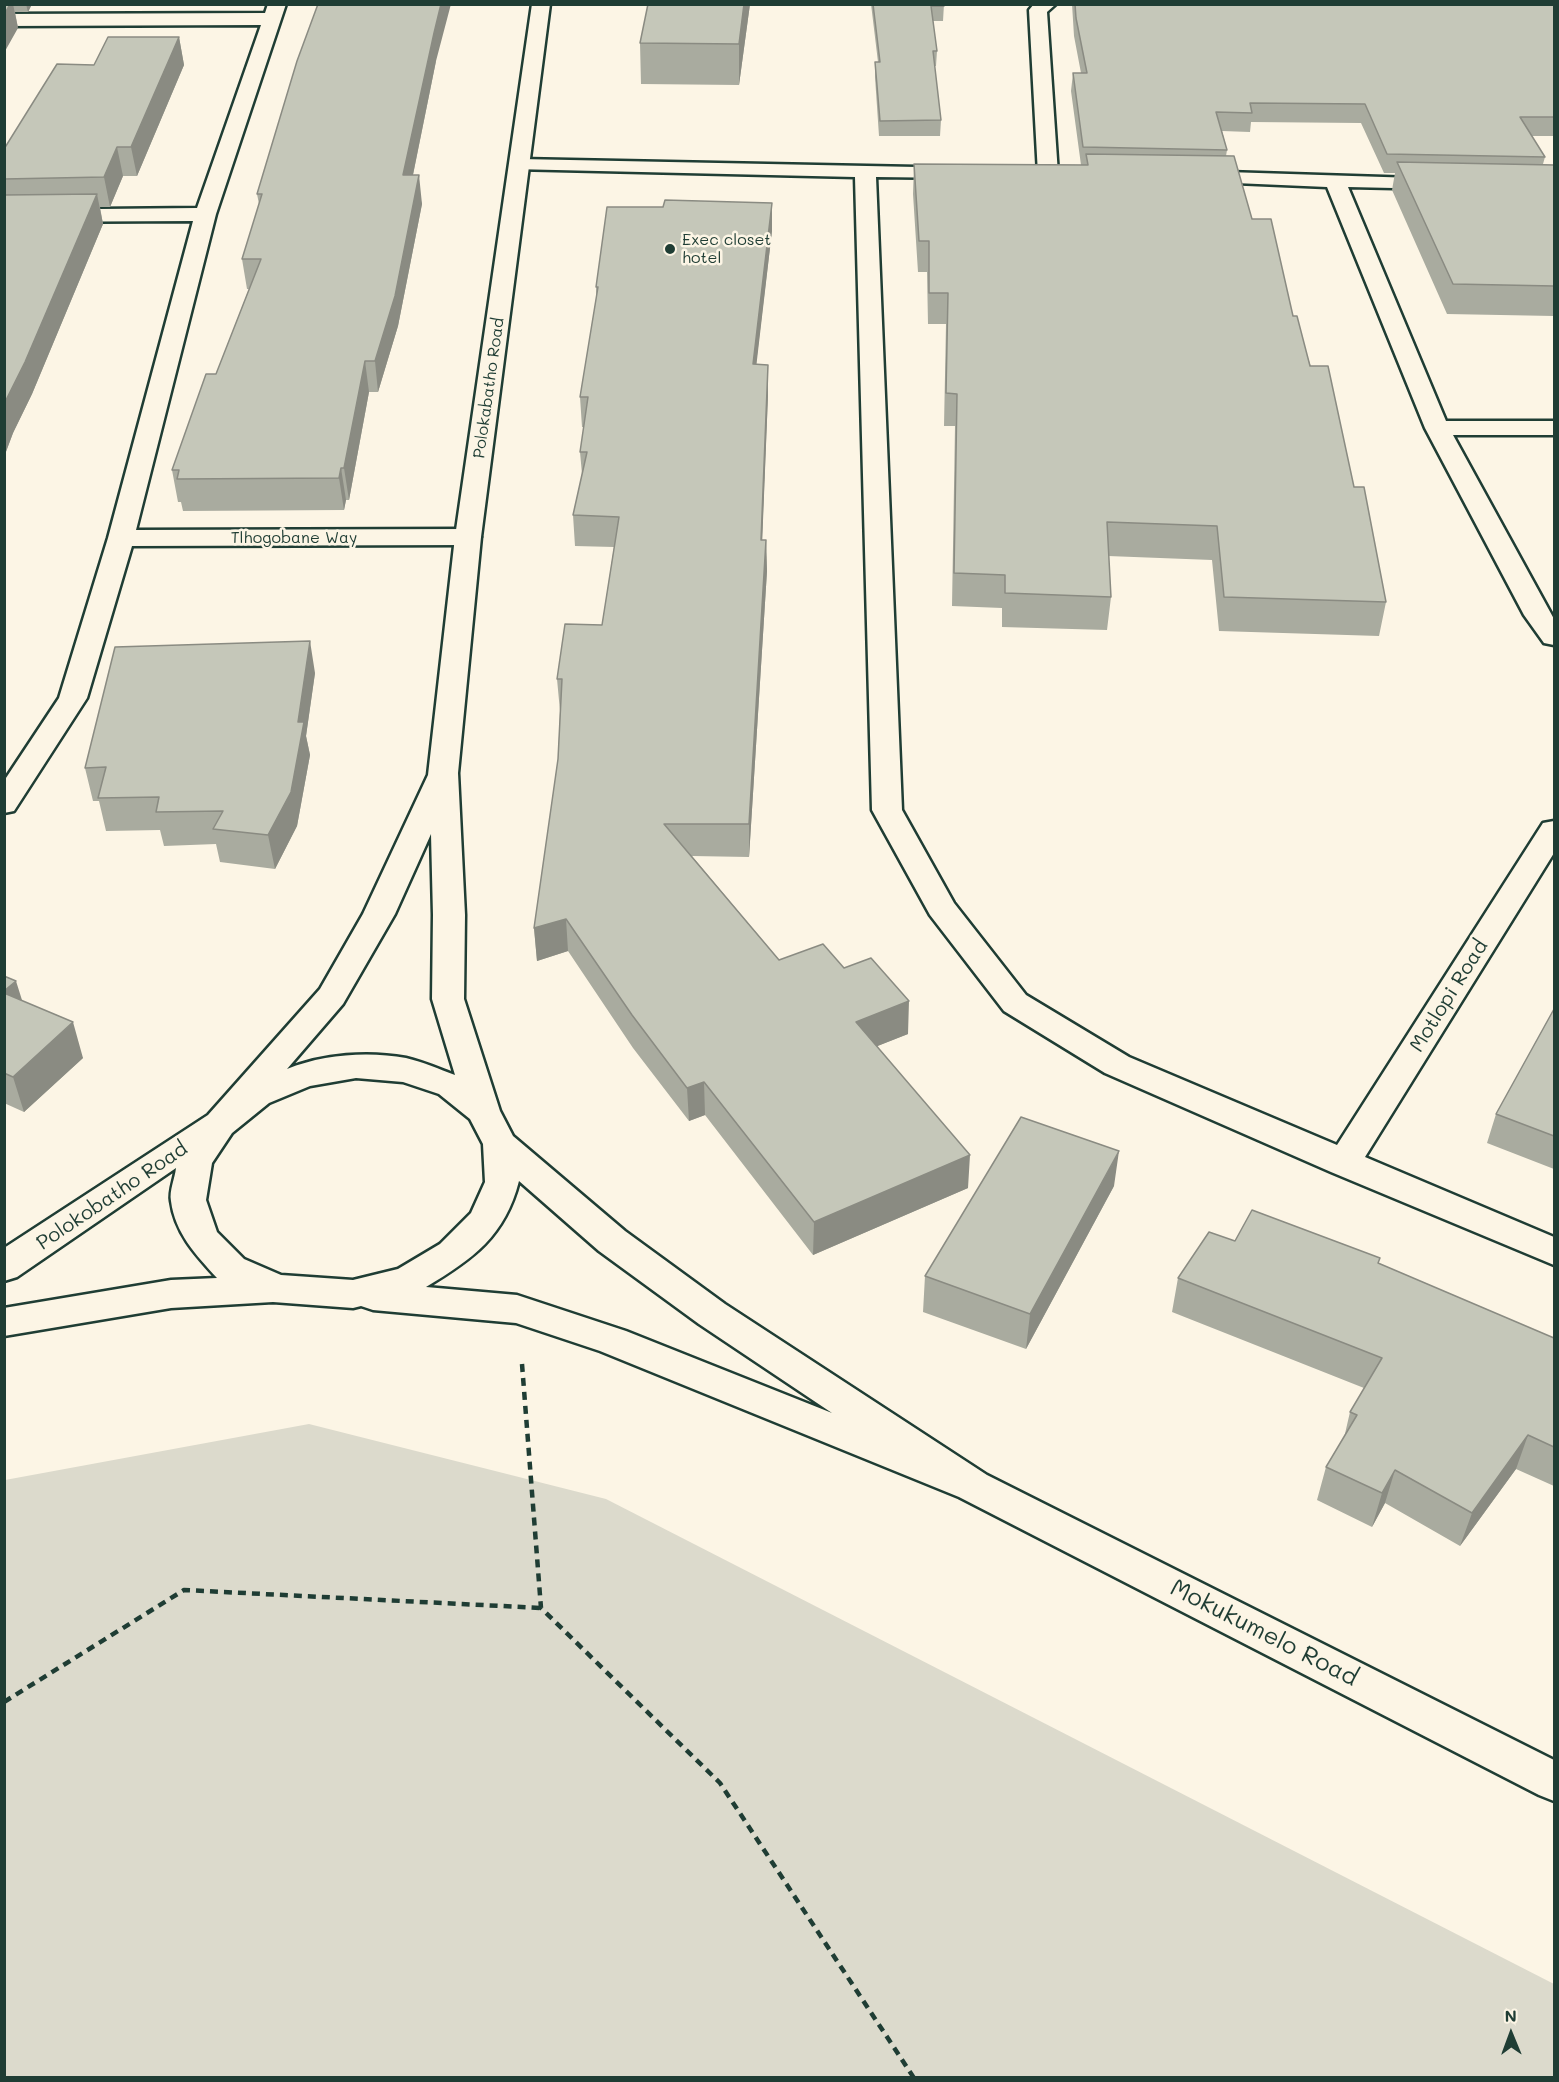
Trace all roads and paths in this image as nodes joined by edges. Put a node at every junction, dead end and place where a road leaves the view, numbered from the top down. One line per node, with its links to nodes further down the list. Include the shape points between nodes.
1 (541, 4): 5 (street, Polokabatho Road)
2 (1047, 4): 9 (street, via 1038,10)
3 (274, 12): 4 (street); 14 (street)
4 (4, 20)
5 (520, 165): 6 (street); 18 (street, Polokabatho Road)
6 (866, 171): 7 (street); 27 (street, via 887,810 941,908 1015,1003 1117,1065)
7 (980, 173)
8 (1025, 173): 9 (street)
9 (1048, 174): 10 (street)
10 (1072, 174)
11 (1179, 177): 12 (street)
12 (1335, 180): 13 (street); 16 (street)
13 (1462, 183)
14 (205, 214): 15 (street); 19 (street)
15 (4, 216)
16 (1437, 428): 17 (street); 20 (street, via 1537,615)
17 (1554, 428)
18 (468, 537): 19 (street, Tlhogobane Way); 21 (street, Polokabatho Road)
19 (121, 538): 22 (street, via 73,698)
20 (1554, 637)
21 (443, 773): 24 (street, via 449,915 447,999); 25 (street, via 379,914 332,996)
22 (4, 804)
23 (1554, 830): 27 (street, Motlopi Road)
24 (483, 1111): 25 (street, via 451,1086 406,1070 356,1066 304,1075 257,1095); 26 (street)
25 (220, 1124): 29 (street, Polokobatho Road); 30 (street, via 195,1161 188,1200 201,1238 231,1269)
26 (500, 1144): 31 (street, via 502,1182 486,1220 453,1254 408,1280); 34 (street, via 612,1241)
27 (1343, 1162): 28 (street)
28 (1554, 1252)
29 (4, 1268)
30 (277, 1289): 31 (street); 33 (street, via 171,1294)
31 (353, 1294): 32 (street)
32 (517, 1310): 34 (street, via 613,1341); 35 (path)
33 (4, 1322)
34 (973, 1486): 37 (street, Mokukumelo Road)
35 (541, 1608): 36 (path, via 184,1590); 38 (path, via 720,1783)
36 (4, 1702)
37 (1554, 1781)
38 (914, 2078)

